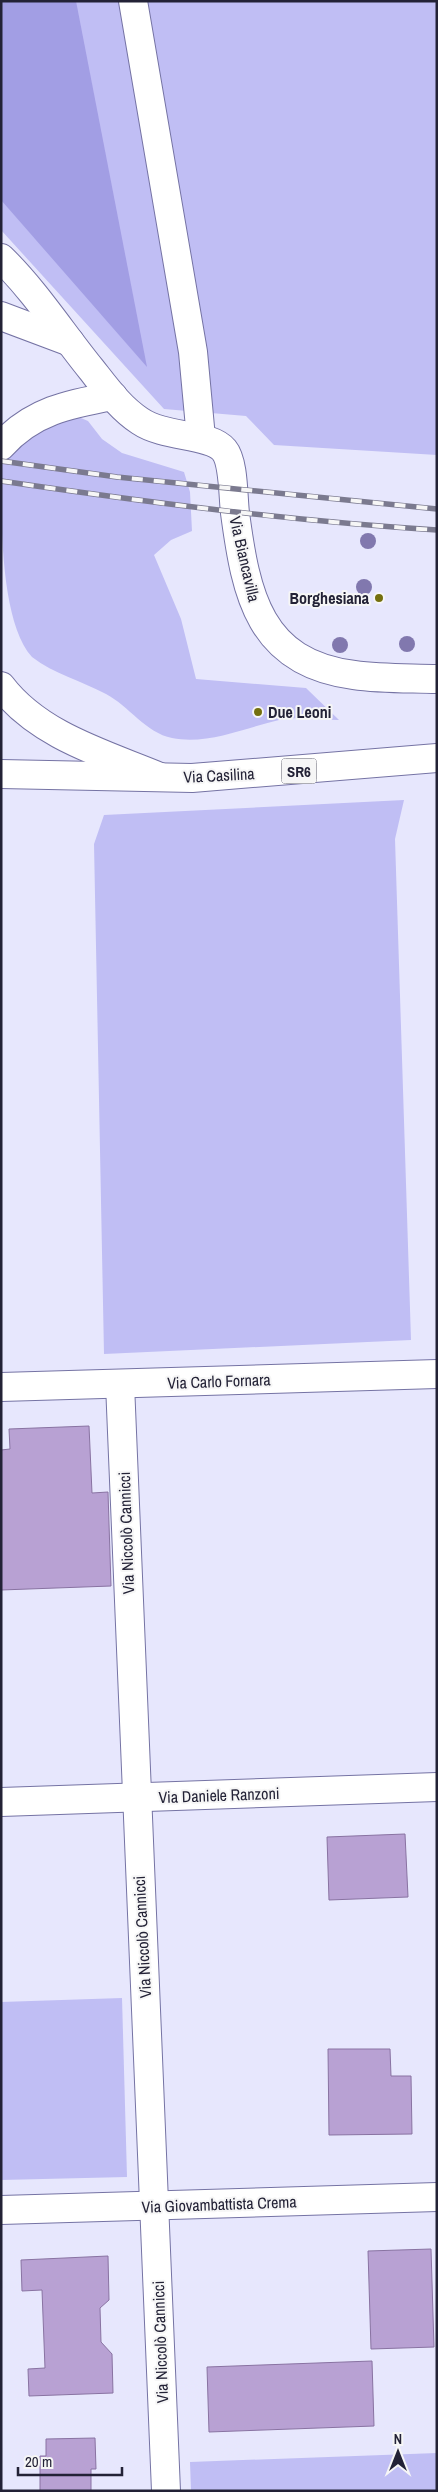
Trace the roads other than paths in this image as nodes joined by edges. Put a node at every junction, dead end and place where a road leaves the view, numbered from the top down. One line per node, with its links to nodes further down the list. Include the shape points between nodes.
1 (133, 1): 6 (street, via 193,352)
2 (1, 258): 4 (street, via 33,293)
3 (1, 316): 4 (street)
4 (70, 342): 5 (street)
5 (112, 396): 6 (street, via 148,426); 7 (street, via 71,404 40,415 18,428)
6 (201, 438): 8 (street, Via Biancavilla, via 216,444 227,456 238,540 247,577 263,622 280,644 303,660 339,673)
7 (1, 446)
8 (437, 679)
9 (1, 686): 12 (street, via 28,714 46,726)
10 (437, 758): 12 (street, Via Casilina / SR6, via 273,773)
11 (1, 774): 12 (street, Via Casilina / SR6)
12 (161, 778)
13 (437, 1374): 14 (street, Via Carlo Fornara)
14 (120, 1384): 15 (street, Via Carlo Fornara); 17 (street, Via Niccolò Cannicci)
15 (1, 1387)
16 (437, 1787): 17 (street, Via Daniele Ranzoni)
17 (136, 1798): 18 (street, Via Daniele Ranzoni); 20 (street, Via Niccolò Cannicci)
18 (1, 1802)
19 (437, 2197): 20 (street, Via Giovambattista Crema)
20 (154, 2206): 21 (street, Via Giovambattista Crema); 22 (street, Via Niccolò Cannicci)
21 (1, 2210)
22 (166, 2491)

